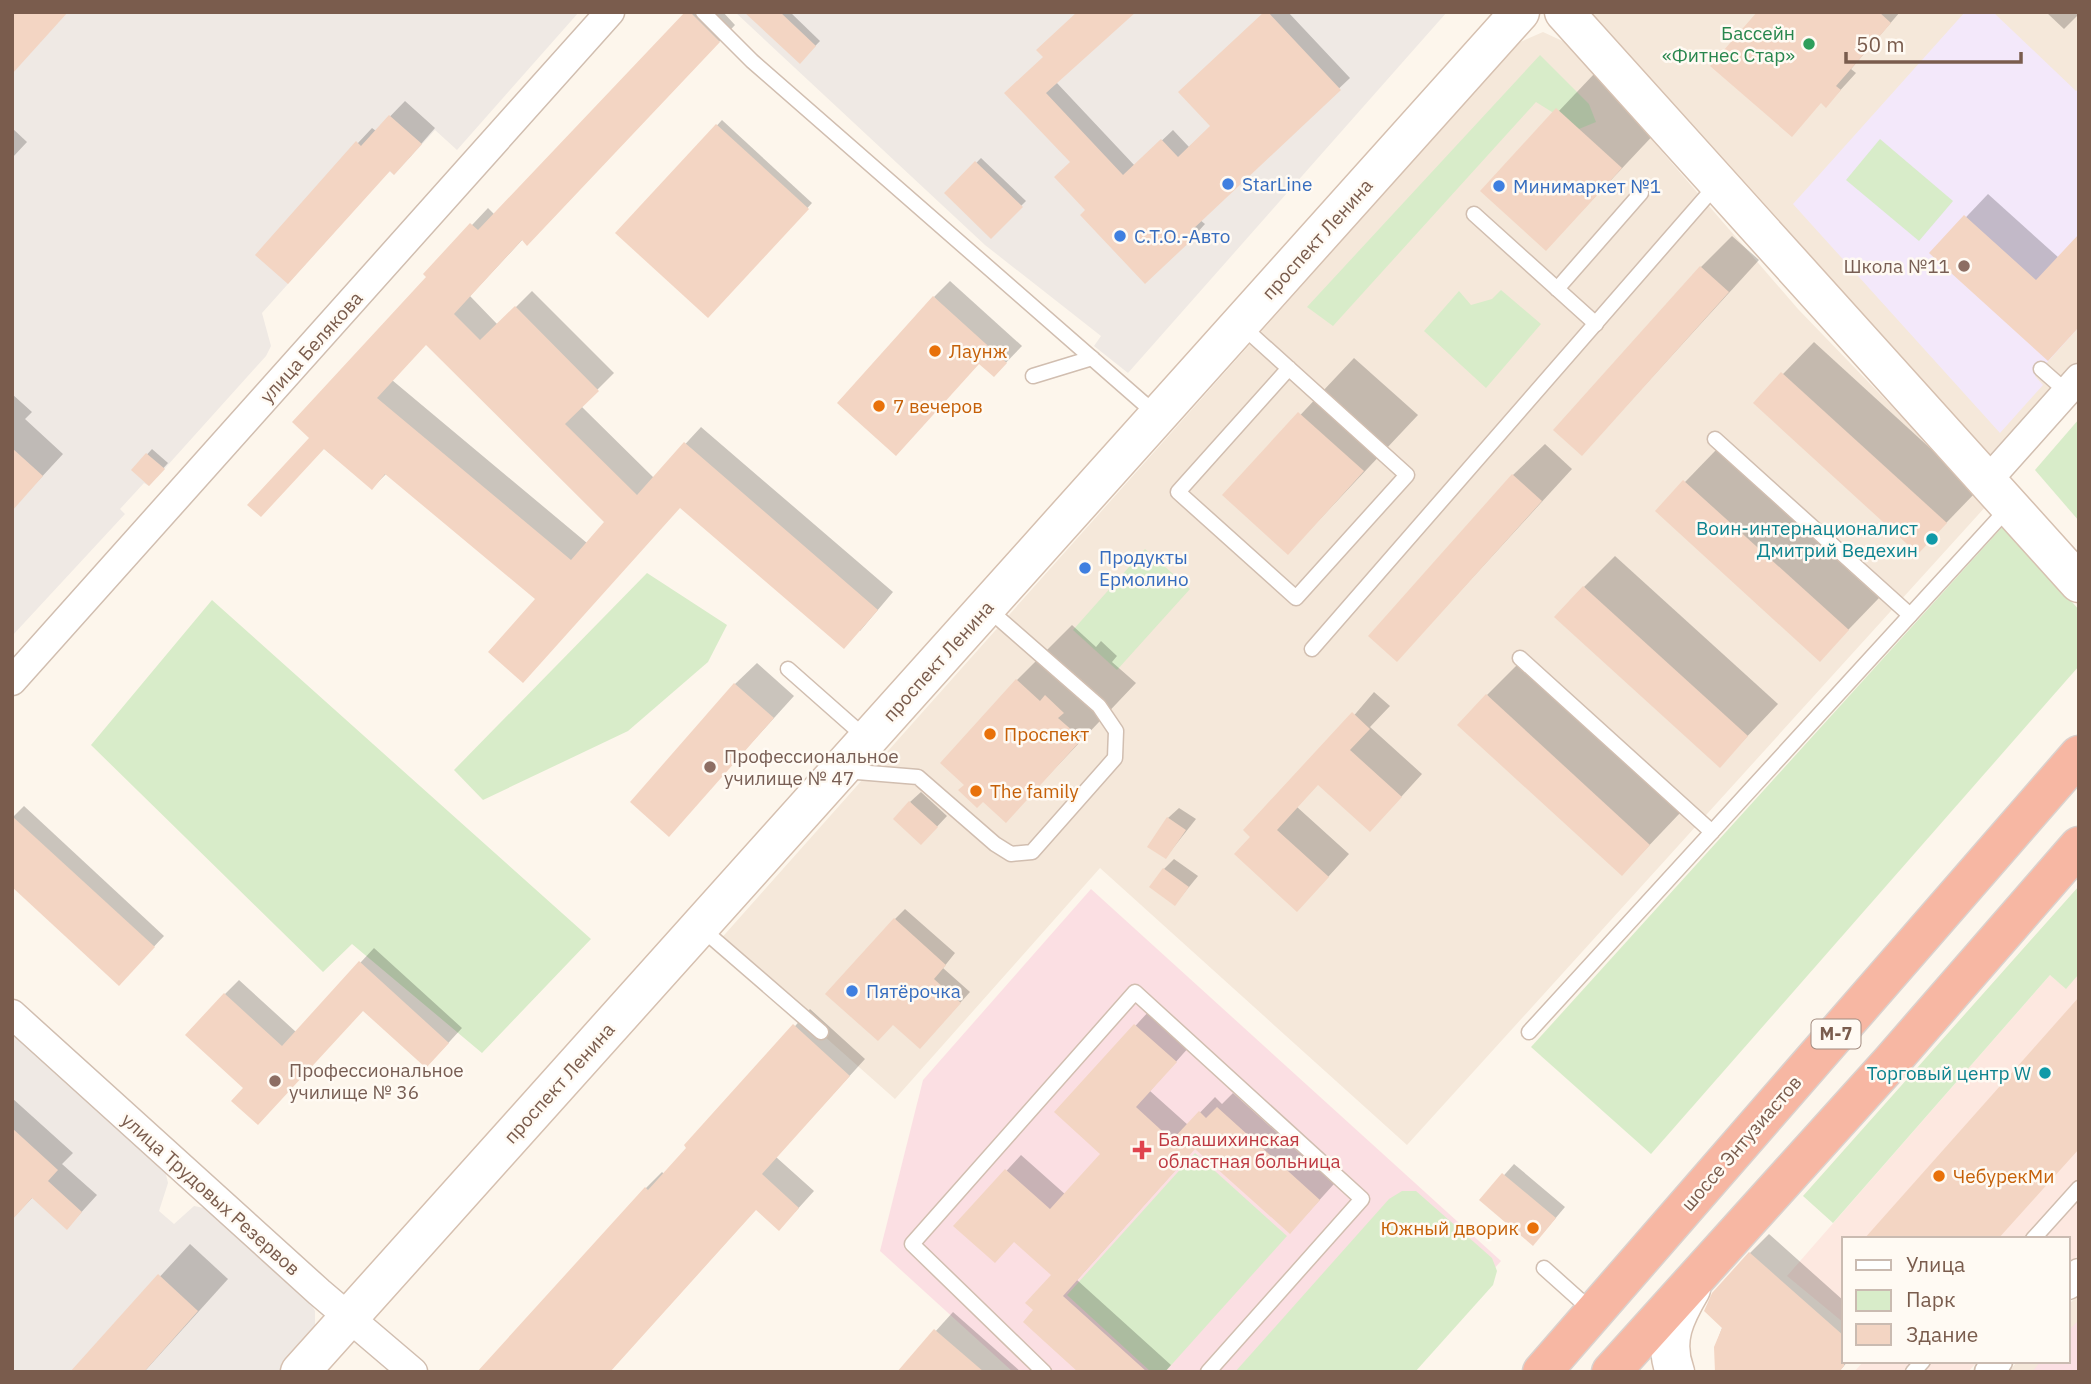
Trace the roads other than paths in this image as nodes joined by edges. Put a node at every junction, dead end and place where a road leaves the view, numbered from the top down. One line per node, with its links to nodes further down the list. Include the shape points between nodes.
1 (610, 12): 25 (street, улица Белякова)
2 (703, 12): 11 (lane, via 752,61)
3 (1520, 12): 10 (main road, проспект Ленина)
4 (1564, 12): 5 (main road)
5 (1719, 182): 9 (lane); 18 (main road)
6 (1641, 193): 8 (lane)
7 (1474, 214): 8 (lane)
8 (1557, 289): 9 (lane)
9 (1596, 324): 22 (lane)
10 (1240, 325): 12 (lane); 16 (main road, проспект Ленина)
11 (1092, 358): 14 (lane); 16 (lane)
12 (1289, 368): 12 (lane, via 1407,475 1296,598 1178,492)
13 (2041, 369): 15 (lane)
14 (1033, 376)
15 (2073, 385): 18 (street)
16 (1158, 416): 20 (main road, проспект Ленина)
17 (1715, 439): 21 (lane)
18 (1999, 493): 19 (main road); 21 (lane)
19 (2079, 583)
20 (986, 608): 26 (main road, проспект Ленина); 28 (lane, via 1099,706 1116,731 1115,758 1032,852 1011,854 995,844 918,777)
21 (1910, 615): 29 (lane)
22 (1312, 649)
23 (1520, 658): 29 (lane)
24 (788, 669): 26 (lane)
25 (12, 681)
26 (868, 739): 28 (main road, проспект Ленина)
27 (2079, 755): 39 (highway, шоссе Энтузиастов / М-7)
28 (840, 771): 31 (main road, проспект Ленина)
29 (1712, 832): 34 (lane)
30 (2079, 846): 38 (highway)
31 (700, 927): 33 (lane); 40 (main road, проспект Ленина)
32 (12, 1014): 40 (street, улица Трудовых Резервов)
33 (821, 1032)
34 (1529, 1032)
35 (2079, 1188): 36 (lane)
36 (2035, 1237)
37 (1544, 1268): 39 (lane)
38 (1701, 1270): 46 (highway); 47 (main road, via 1671,1330 1669,1347)
39 (1594, 1312): 45 (highway, шоссе Энтузиастов / М-7)
40 (349, 1317): 41 (main road, проспект Ленина); 42 (street, улица Трудовых Резервов)
41 (300, 1372)
42 (413, 1372)
43 (1044, 1372): 44 (lane, via 912,1244 1136,992 1362,1199)
44 (1208, 1372)
45 (1542, 1372)
46 (1611, 1372)
47 (1675, 1372)

